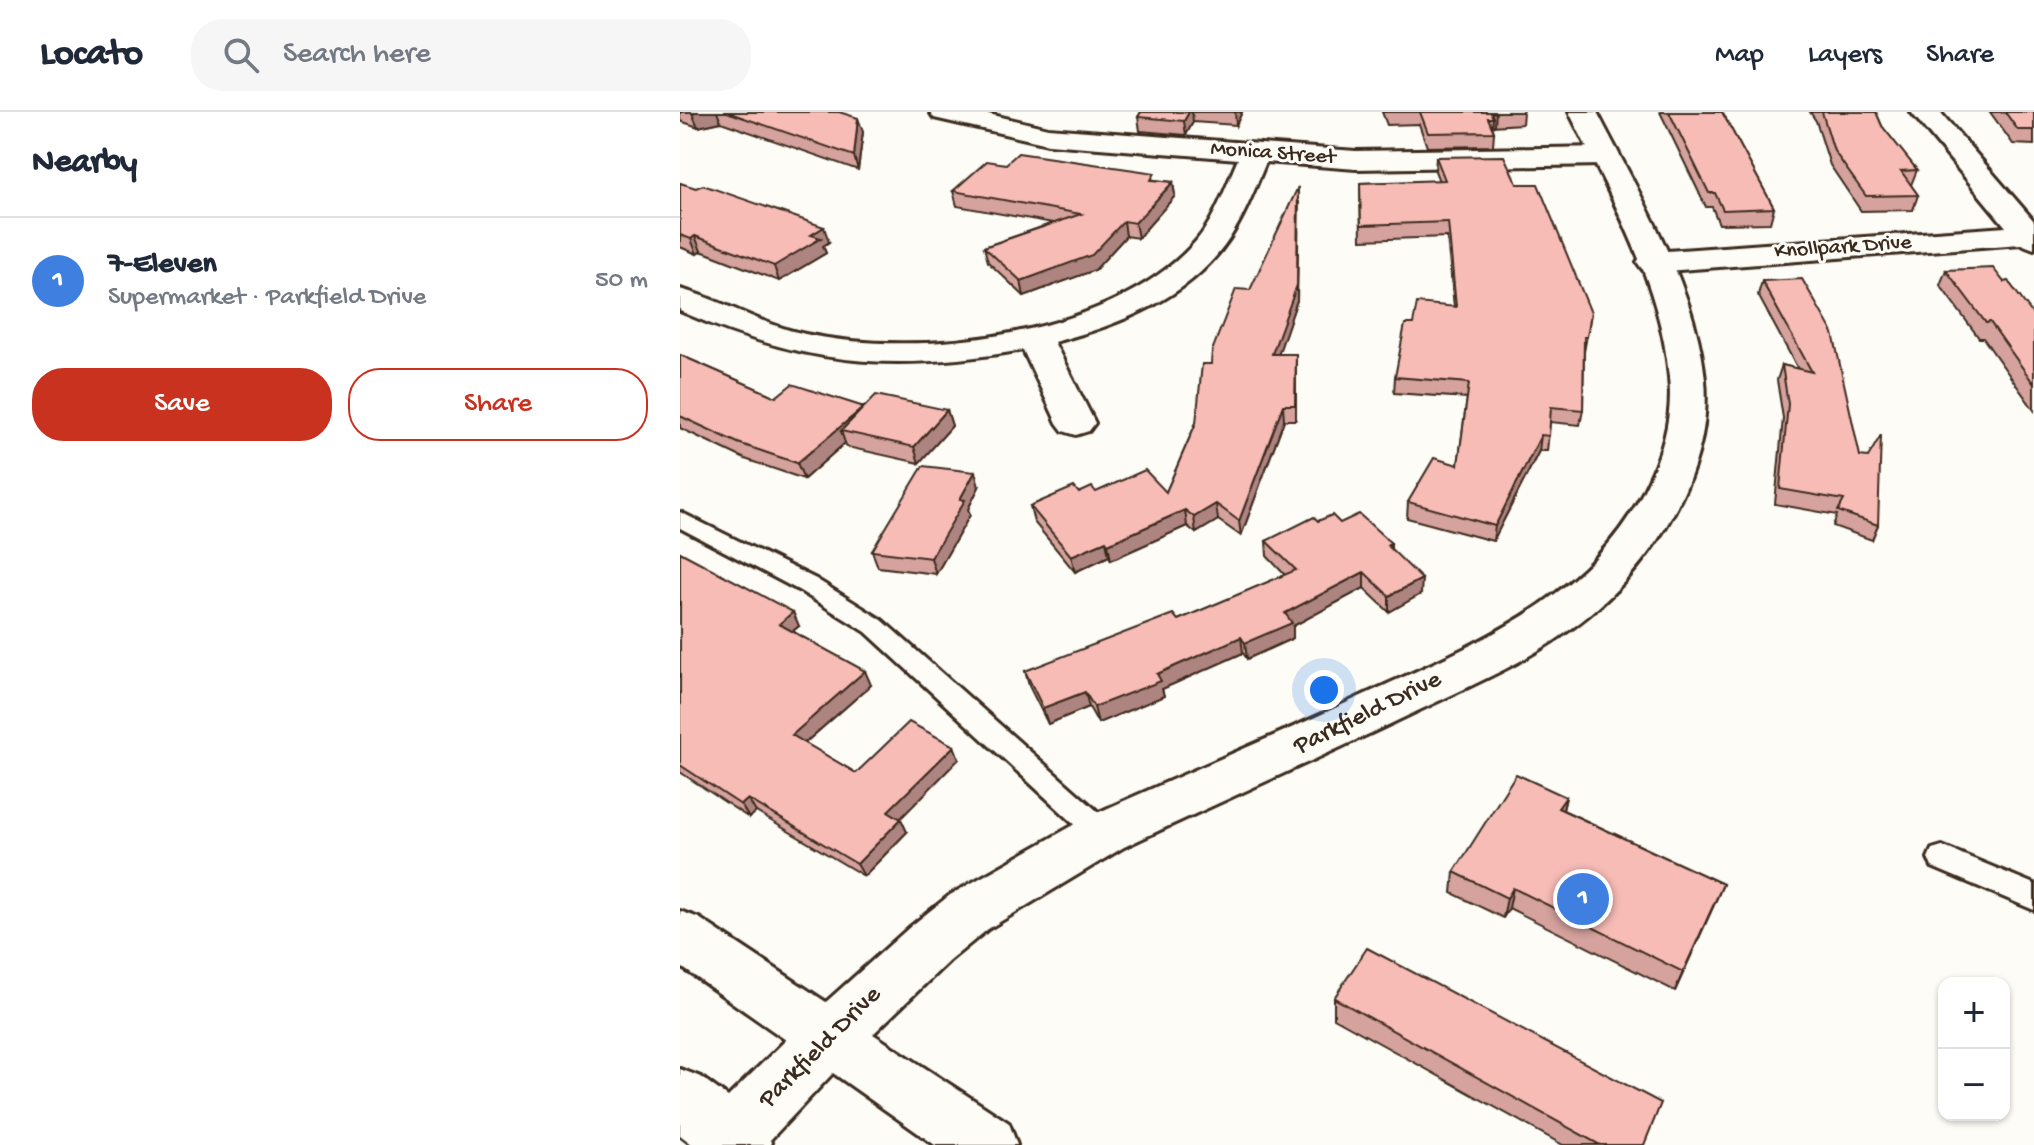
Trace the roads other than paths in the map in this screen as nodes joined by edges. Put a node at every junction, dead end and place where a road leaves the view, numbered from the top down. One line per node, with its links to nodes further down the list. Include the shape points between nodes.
1 (944, 112): 4 (street, Monica Street, via 1048,136)
2 (1583, 112): 5 (street, Parkfield Drive)
3 (1925, 112): 6 (street)
4 (1256, 152): 5 (street, Monica Street, via 1416,161); 9 (street, via 1223,224 1184,269 1151,292)
5 (1605, 156): 7 (street, Parkfield Drive)
6 (2032, 236): 7 (street, Knollpark Drive)
7 (1653, 262): 12 (street, Parkfield Drive, via 1690,371 1688,418 1651,518 1621,558 1574,604 1510,647)
8 (680, 299): 9 (street, via 763,334 822,348 939,354)
9 (1035, 339): 10 (street)
10 (1076, 423)
11 (680, 519): 12 (lane, via 808,585 874,626)
12 (1103, 833): 16 (street, Parkfield Drive, via 978,906)
13 (1942, 858): 14 (lane)
14 (2034, 897)
15 (680, 935): 16 (street)
16 (828, 1037): 18 (street, Parkfield Drive); 19 (street)
17 (680, 1098): 18 (street)
18 (733, 1142)
19 (987, 1145)

